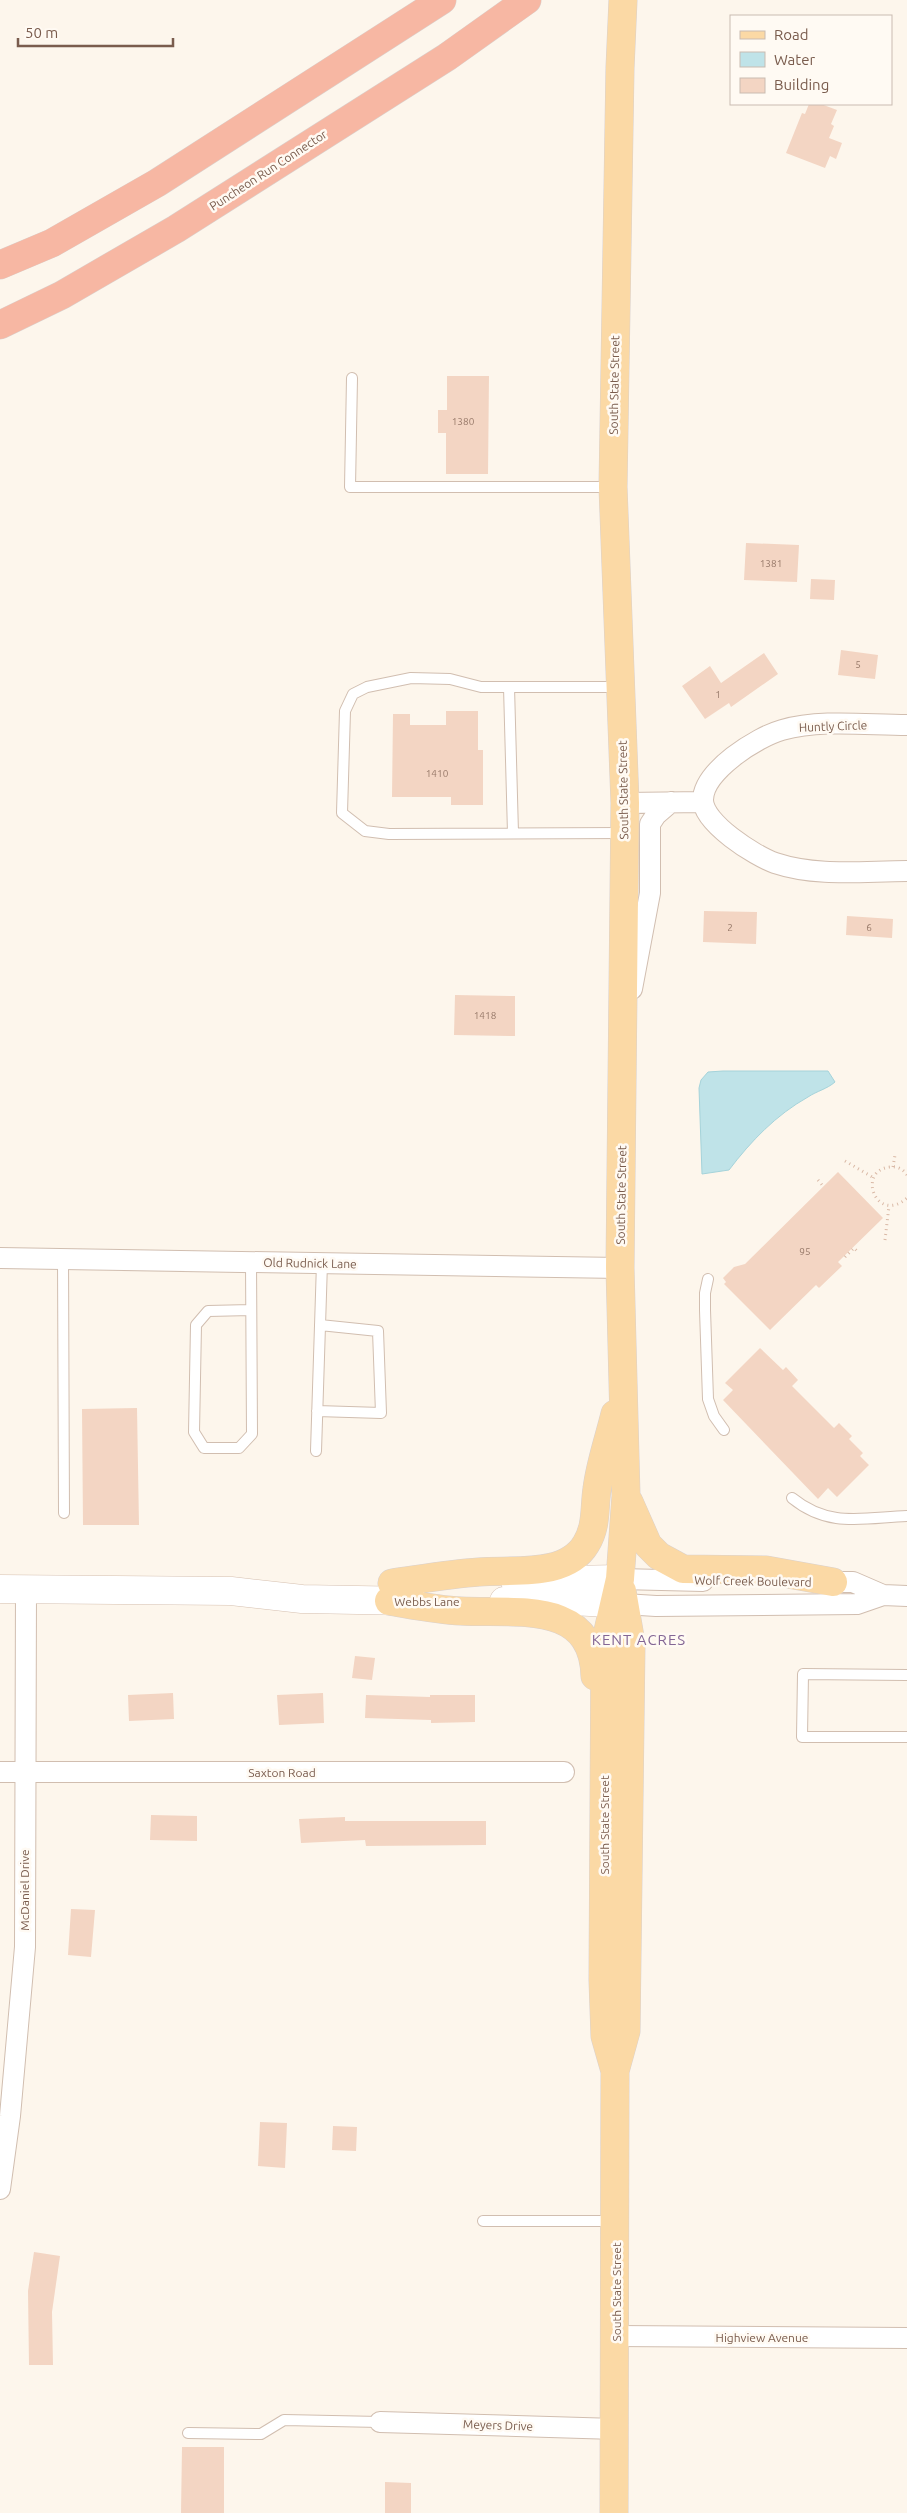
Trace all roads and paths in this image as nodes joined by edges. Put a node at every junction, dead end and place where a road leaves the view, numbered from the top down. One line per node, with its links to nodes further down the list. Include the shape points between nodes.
1 (442, 0): 4 (highway, via 157,183 52,243)
2 (527, 0): 5 (highway, Puncheon Run Connector, via 447,57 176,229 62,295)
3 (623, 0): 7 (main road, South State Street)
4 (0, 265)
5 (0, 325)
6 (352, 378): 7 (lane, via 350,488)
7 (613, 487): 9 (main road, South State Street)
8 (509, 687): 9 (lane); 14 (lane); 14 (lane, via 481,687 450,680 411,678 367,687 353,694 345,711 342,813 365,831 389,834)
9 (620, 687): 11 (main road, South State Street)
10 (907, 725): 13 (street, Huntly Circle, via 805,725 769,734 740,752 711,778)
11 (625, 802): 12 (street); 15 (main road, South State Street)
12 (671, 802): 13 (street); 17 (street, via 650,824 650,893)
13 (703, 802): 16 (street, via 712,820 728,835 773,863 819,872)
14 (514, 833): 15 (lane)
15 (625, 833): 17 (main road, South State Street)
16 (907, 871)
17 (623, 1041): 34 (main road, South State Street)
18 (895, 1155): 20 (path)
19 (846, 1162): 22 (path)
20 (893, 1167): 21 (path, via 900,1168); 22 (path, via 883,1168)
21 (907, 1175)
22 (874, 1178): 26 (path, via 875,1197)
23 (818, 1180): 24 (path)
24 (823, 1186)
25 (907, 1198): 26 (path, via 901,1204)
26 (889, 1206): 27 (path)
27 (885, 1240)
28 (859, 1253): 29 (path, via 854,1248)
29 (845, 1257)
30 (0, 1258): 31 (street, Old Rudnick Lane)
31 (63, 1258): 32 (street, Old Rudnick Lane); 44 (lane)
32 (251, 1262): 33 (street, Old Rudnick Lane); 36 (lane)
33 (322, 1263): 34 (street, Old Rudnick Lane); 37 (lane)
34 (620, 1268): 38 (main road, South State Street)
35 (708, 1279): 40 (lane, via 705,1293 708,1399)
36 (251, 1310): 36 (lane, via 252,1434 239,1448 204,1448 194,1432 196,1325 208,1311)
37 (320, 1325): 39 (lane); 39 (lane, via 378,1331 381,1413)
38 (623, 1382): 42 (main road, South State Street); 48 (main road, via 596,1488 595,1522 579,1554 559,1564 538,1569 479,1572)
39 (317, 1412): 41 (lane)
40 (724, 1430)
41 (316, 1451)
42 (626, 1496): 46 (main road, via 648,1545 683,1569 766,1570); 50 (main road, South State Street)
43 (792, 1498): 45 (lane, via 806,1510 824,1517)
44 (64, 1513)
45 (907, 1516)
46 (833, 1582): 49 (street, Wolf Creek Boulevard, via 854,1582); 50 (street, Wolf Creek Boulevard)
47 (13, 1589): 48 (street, Webbs Lane, via 231,1591 302,1598); 55 (street, McDaniel Drive)
48 (391, 1592): 50 (street, Webbs Lane); 57 (main road, via 460,1611 543,1614 581,1631 594,1658 595,1805)
49 (883, 1594): 50 (street, Wolf Creek Boulevard, via 857,1604 656,1606); 51 (street, Wolf Creek Boulevard)
50 (620, 1596): 57 (main road, South State Street, via 605,1644); 58 (main road, South State Street, via 631,1643 626,2032)
51 (907, 1596)
52 (907, 1675): 53 (lane, via 803,1674 802,1736)
53 (907, 1737)
54 (0, 1772): 55 (street, Saxton Road)
55 (24, 1772): 56 (street, Saxton Road); 59 (street, McDaniel Drive, via 25,1947)
56 (564, 1772)
57 (604, 1877): 58 (main road, South State Street, via 605,2036)
58 (615, 2071): 62 (main road, South State Street)
59 (5, 2116): 60 (street, McDaniel Drive)
60 (0, 2189)
61 (483, 2220): 62 (lane)
62 (616, 2221): 63 (main road, South State Street)
63 (616, 2336): 64 (street, Highview Avenue); 66 (main road, South State Street)
64 (907, 2338)
65 (380, 2422): 66 (street, Meyers Drive); 67 (lane, via 284,2420 260,2434)
66 (616, 2429): 68 (main road, South State Street)
67 (188, 2434)
68 (614, 2513)

